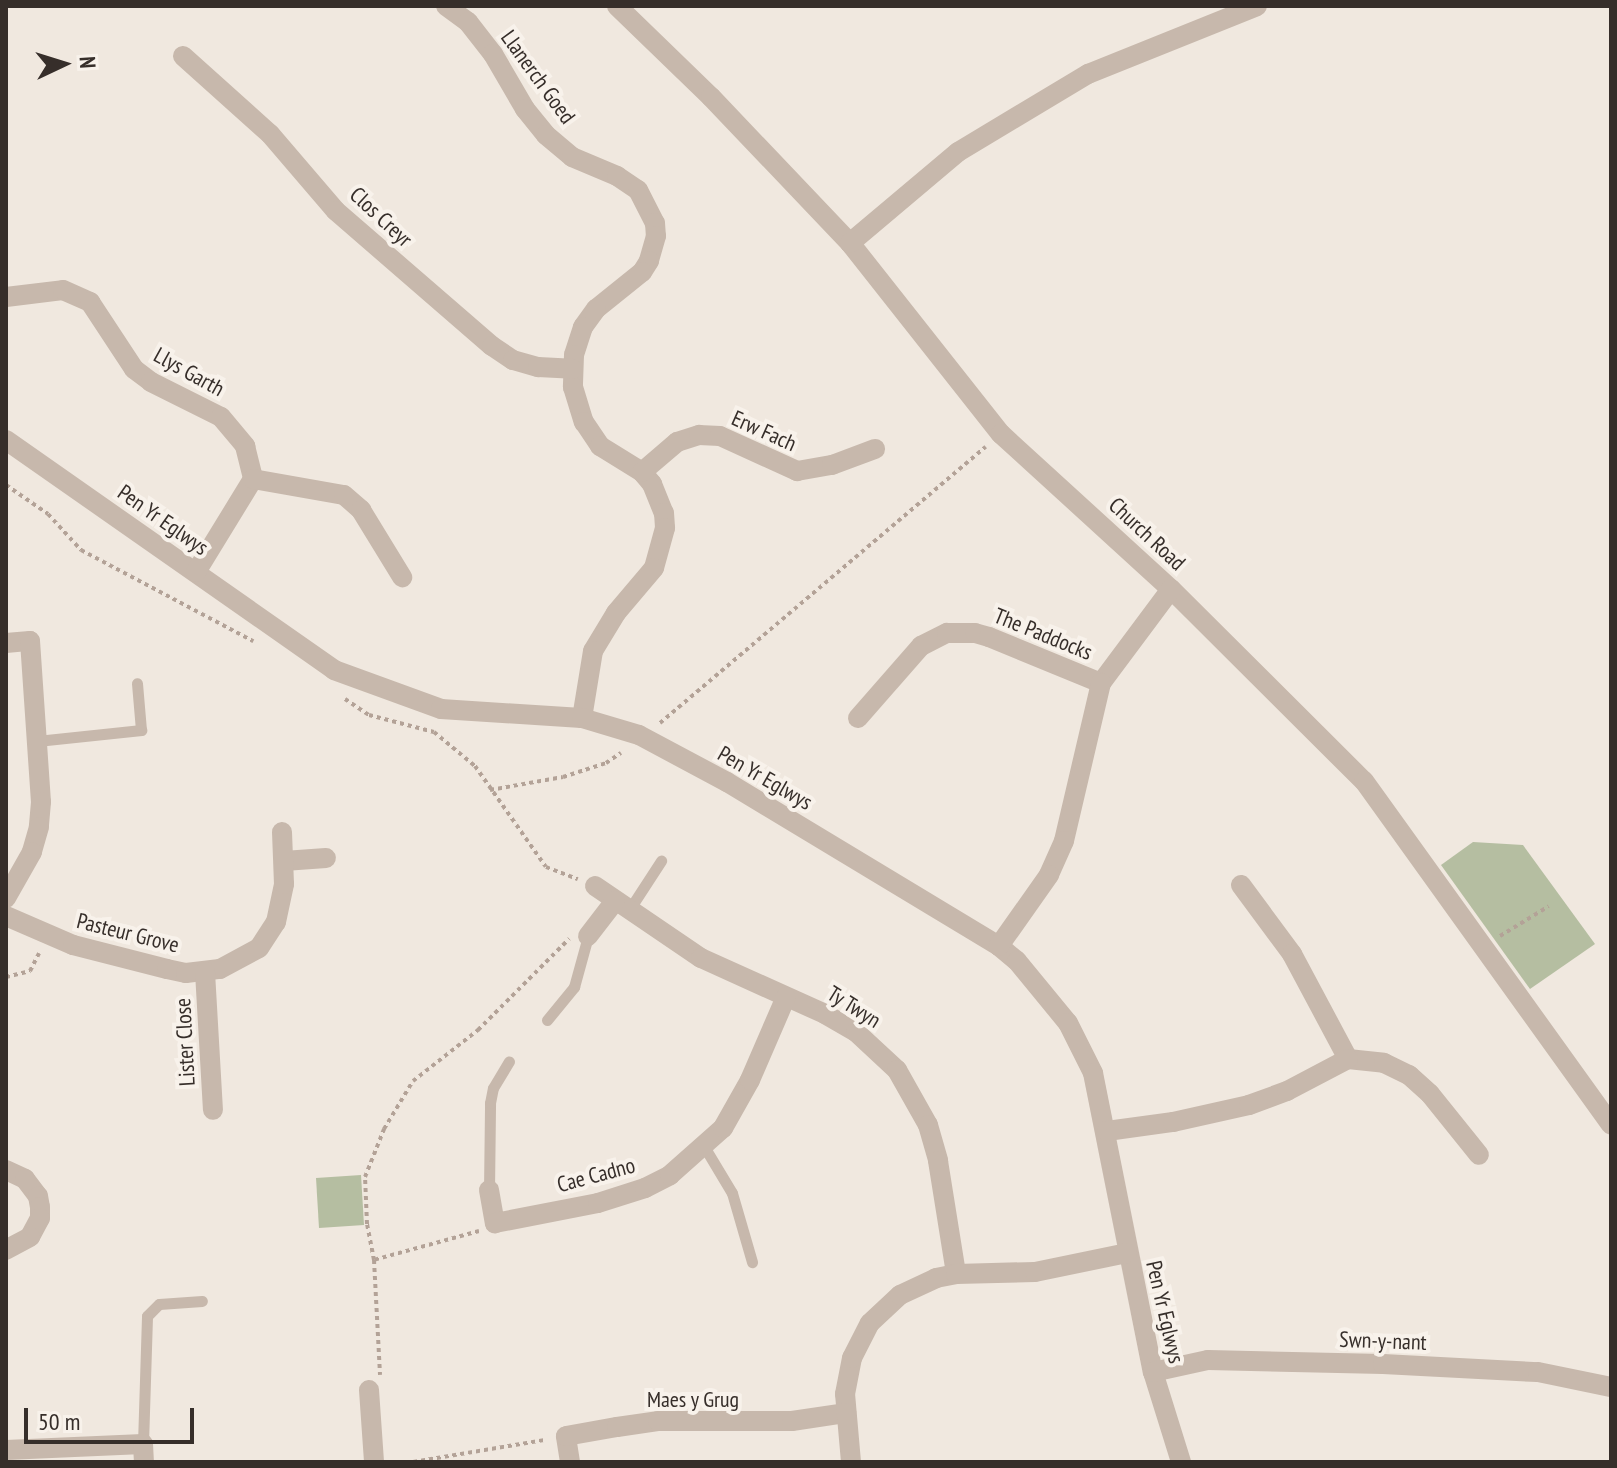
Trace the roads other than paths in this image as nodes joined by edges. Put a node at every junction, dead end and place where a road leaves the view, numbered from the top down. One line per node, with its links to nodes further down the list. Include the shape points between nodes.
1 (446, 6): 7 (street, Llanerch Goed, via 468,22 493,54 546,135 572,157 628,182 652,211 656,236 649,261 596,309 578,341)
2 (617, 6): 5 (street, Church Road)
3 (1257, 6): 5 (street, via 1088,74 958,152)
4 (183, 56): 7 (street, Clos Creyr, via 270,134 336,211 492,346 513,360)
5 (850, 243): 14 (street, Church Road, via 1001,434)
6 (6, 297): 11 (street, Llys Garth, via 63,290 90,302 134,369 221,417 245,446)
7 (572, 369): 10 (street, Llanerch Goed, via 576,405 591,434 600,446)
8 (6, 440): 12 (street, Pen Yr Eglwys)
9 (875, 449): 10 (street, Erw Fach, via 797,471 729,439 699,435 677,442)
10 (642, 472): 18 (street, Llanerch Goed, via 664,513 664,542 654,568 593,651)
11 (253, 479): 12 (street); 13 (street, via 344,495 361,510)
12 (196, 572): 18 (street, Pen Yr Eglwys, via 334,670 393,695 441,709)
13 (402, 577)
14 (1171, 589): 17 (street, The Paddocks); 38 (street, Church Road, via 1364,781)
15 (6, 643): 20 (street, via 30,641)
16 (137, 683): 20 (lane, via 141,730)
17 (1101, 683): 19 (street, The Paddocks, via 989,637 947,633 921,646); 31 (street, The Paddocks, via 1064,841 1049,875)
18 (582, 718): 31 (street, Pen Yr Eglwys, via 644,738 727,782)
19 (858, 718)
20 (37, 741): 27 (street, via 39,827 32,852)
21 (282, 832): 23 (street, Pasteur Grove)
22 (326, 858): 23 (street)
23 (284, 861): 32 (street, Pasteur Grove, via 281,907 269,936 246,958)
24 (661, 861): 28 (lane)
25 (1241, 885): 35 (street, via 1292,954)
26 (595, 886): 28 (street, Ty Twyn)
27 (6, 898)
28 (622, 906): 30 (street); 33 (street, Ty Twyn, via 701,958)
29 (6, 916): 32 (street, Pasteur Grove, via 48,936 167,969)
30 (579, 937): 34 (lane, via 574,987)
31 (999, 946): 39 (street, Pen Yr Eglwys, via 1036,980 1068,1023 1093,1073)
32 (205, 972): 37 (street, Lister Close)
33 (786, 997): 40 (street, Cae Cadno, via 750,1080); 47 (street, Ty Twyn, via 856,1032 897,1070 913,1094 938,1161)
34 (547, 1020)
35 (1348, 1059): 39 (street, via 1249,1105); 41 (street, via 1384,1063 1409,1075)
36 (509, 1061): 43 (lane, via 490,1103)
37 (213, 1110)
38 (1611, 1125)
39 (1107, 1131): 45 (street, Pen Yr Eglwys)
40 (705, 1148): 43 (street, Cae Cadno, via 645,1188 598,1203 495,1223); 46 (lane, via 732,1193)
41 (1479, 1155)
42 (6, 1170): 44 (street, via 25,1179 40,1207 30,1237)
43 (489, 1190)
44 (6, 1250)
45 (1127, 1253): 47 (street, via 1035,1272); 49 (street, Pen Yr Eglwys)
46 (752, 1262)
47 (956, 1274): 52 (street, via 908,1290 870,1323 850,1367)
48 (202, 1301): 54 (lane, via 159,1304 147,1316)
49 (1153, 1372): 50 (street, Swn-y-nant, via 1208,1360 1383,1364 1538,1372); 58 (street, Pen Yr Eglwys)
50 (1611, 1387)
51 (369, 1390): 55 (street)
52 (846, 1413): 56 (street, Maes y Grug, via 745,1424 658,1421 566,1436); 57 (street)
53 (6, 1450): 54 (street)
54 (143, 1453)
55 (374, 1462)
56 (570, 1462)
57 (851, 1462)
58 (1181, 1462)

